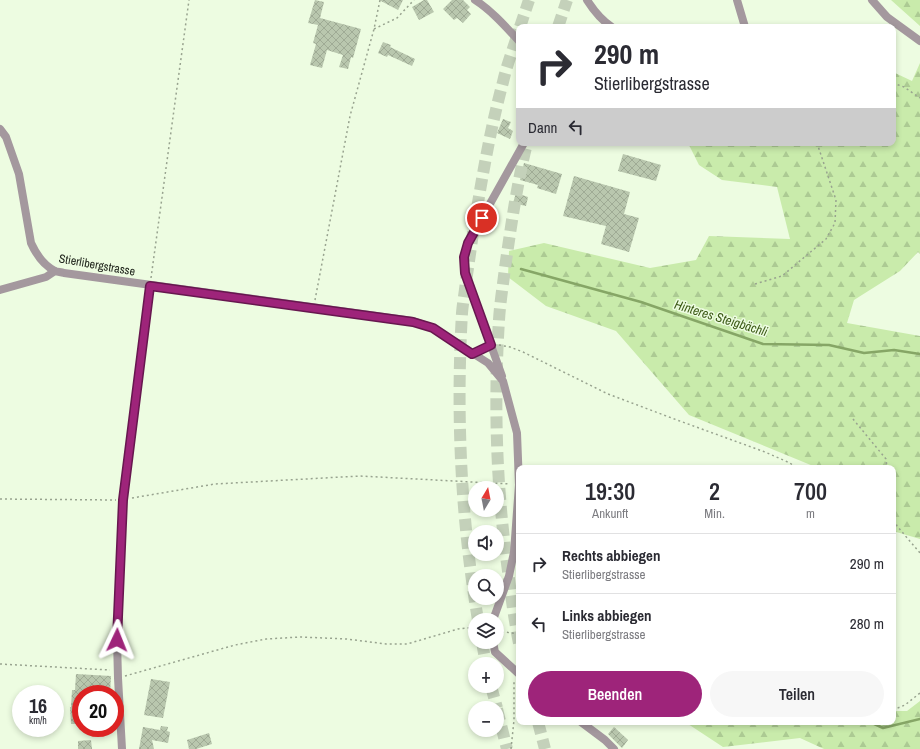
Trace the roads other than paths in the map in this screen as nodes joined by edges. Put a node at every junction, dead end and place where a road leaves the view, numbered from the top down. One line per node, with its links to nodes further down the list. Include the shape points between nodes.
1 (475, 0): 7 (lane, via 497,17)
2 (587, 0): 5 (lane)
3 (737, 0): 6 (lane)
4 (872, 0): 8 (lane, via 887,17)
5 (608, 24)
6 (744, 24)
7 (516, 38)
8 (920, 40)
9 (0, 129): 11 (lane, Stierlibergstrasse, via 6,136 19,174 31,243 42,261)
10 (522, 146): 14 (lane, via 468,243 464,257 465,273)
11 (55, 271): 12 (lane, Stierlibergstrasse); 13 (lane, via 46,277)
12 (150, 286): 15 (lane, Stierlibergstrasse, via 413,322 433,328); 23 (lane, via 123,500 117,640)
13 (0, 290)
14 (491, 345): 15 (lane); 16 (lane)
15 (472, 354): 16 (lane, Stierlibergstrasse, via 488,364)
16 (503, 381): 17 (lane, Stierlibergstrasse, via 516,433)
17 (518, 465)
18 (516, 525): 19 (lane, Stierlibergstrasse, via 509,576)
19 (496, 613)
20 (494, 649): 21 (lane)
21 (516, 671)
22 (586, 725): 24 (lane)
23 (122, 749)
24 (614, 749)

